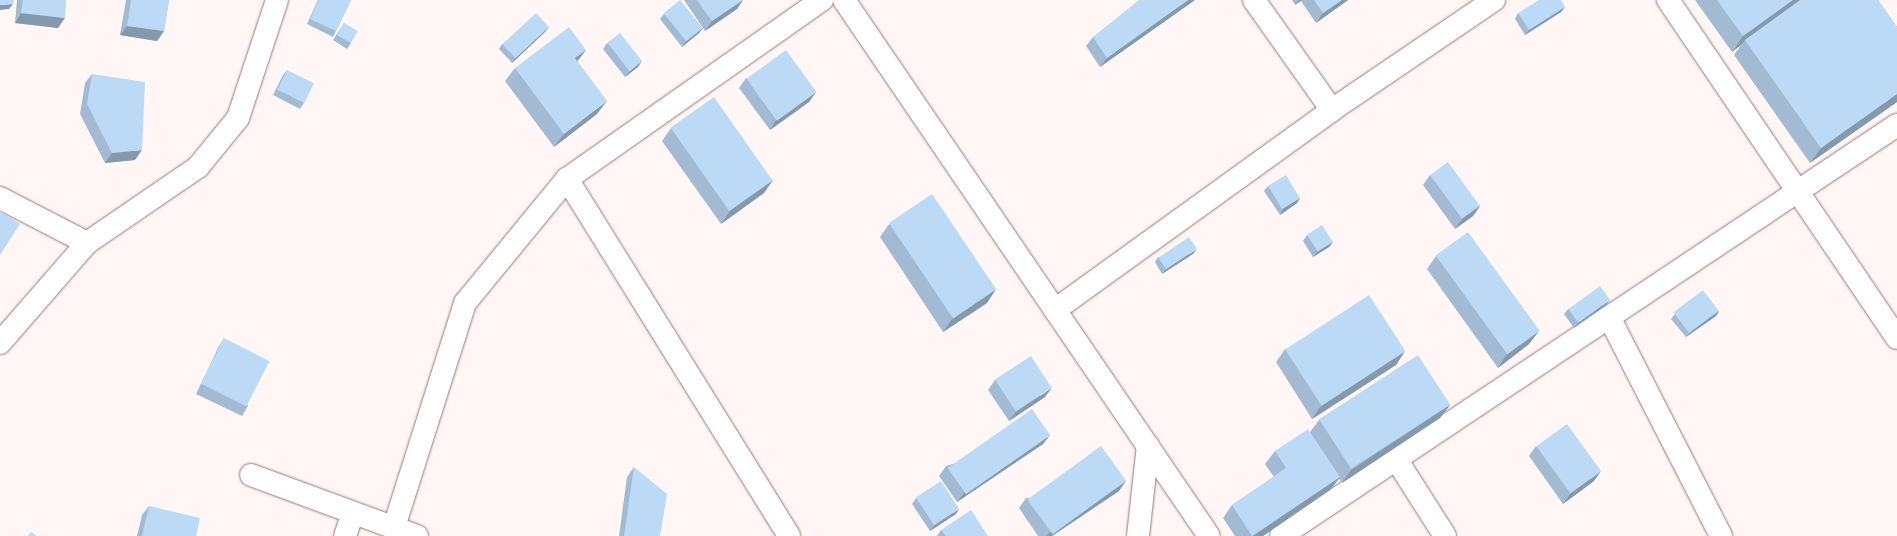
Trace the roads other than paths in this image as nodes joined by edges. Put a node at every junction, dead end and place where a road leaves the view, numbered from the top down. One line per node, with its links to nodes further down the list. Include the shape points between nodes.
1 (278, 0): 12 (street, via 238,118 198,167)
2 (822, 0): 9 (street)
3 (844, 0): 13 (street)
4 (1254, 0): 7 (street)
5 (1494, 0): 7 (street)
6 (1668, 0): 10 (street)
7 (1332, 110): 13 (street)
8 (1897, 125): 10 (street)
9 (567, 179): 21 (street, via 465,303); 24 (street)
10 (1798, 192): 14 (street); 15 (street)
11 (0, 198): 12 (street)
12 (87, 243): 16 (street)
13 (1055, 310): 17 (street)
14 (1609, 317): 18 (street); 29 (street)
15 (1897, 338)
16 (0, 344)
17 (1148, 446): 25 (street); 26 (street)
18 (1396, 459): 27 (street); 28 (street)
19 (251, 475): 20 (street)
20 (353, 513): 21 (street); 22 (street)
21 (394, 527): 23 (street)
22 (345, 536)
23 (418, 536)
24 (789, 536)
25 (1138, 536)
26 (1209, 536)
27 (1281, 536)
28 (1446, 536)
29 (1721, 536)

